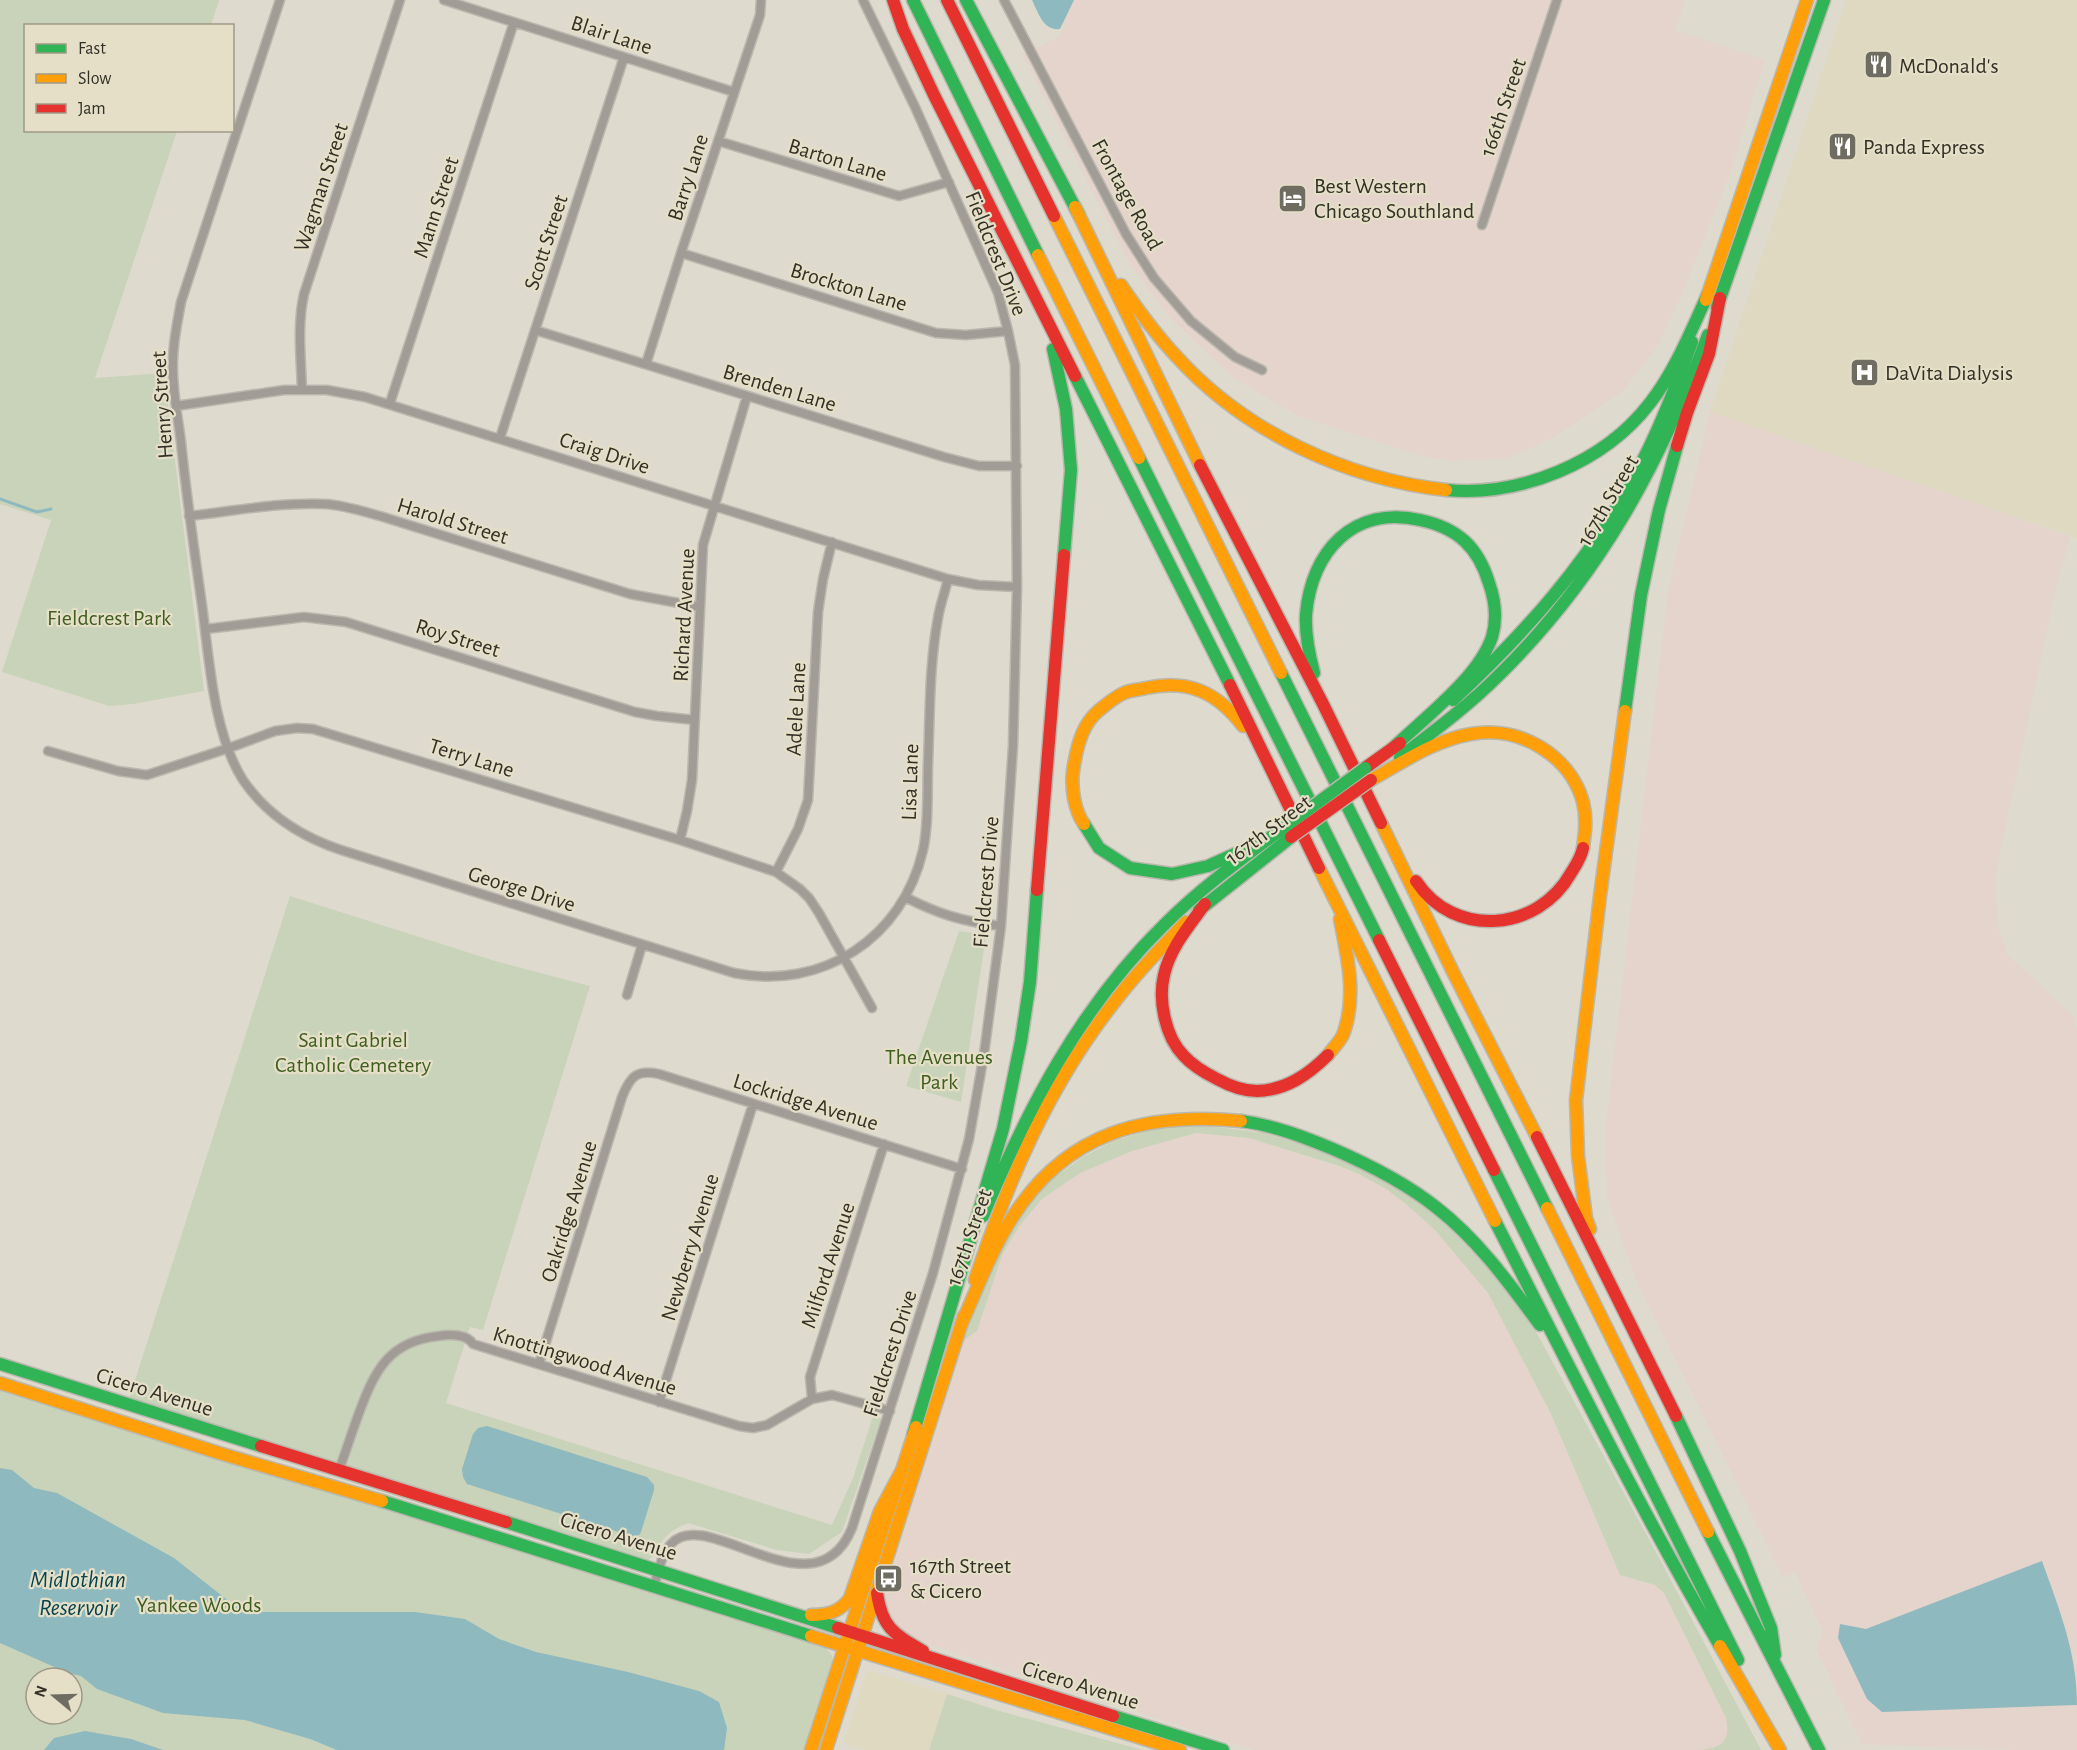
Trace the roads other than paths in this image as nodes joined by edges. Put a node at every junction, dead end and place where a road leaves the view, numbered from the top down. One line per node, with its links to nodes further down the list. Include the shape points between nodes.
1 (279, 0): 31 (street, Henry Street, via 181,302 173,349)
2 (400, 0): 28 (street, Wagman Street, via 304,294 300,329)
3 (444, 0): 14 (street, Blair Lane)
4 (761, 0): 16 (street, Barry Lane, via 760,15)
5 (863, 0): 18 (street, Fieldcrest Drive)
6 (893, 0): 23 (main road, via 934,95)
7 (913, 0): 91 (main road)
8 (947, 0): 86 (main road)
9 (966, 0): 19 (main road)
10 (1004, 0): 27 (street, Frontage Road, via 1126,234 1154,278 1191,321 1235,357)
11 (1557, 0): 20 (street, 166th Street)
12 (1807, 0): 22 (main road, 167th Street)
13 (1824, 0): 22 (main road, 167th Street)
14 (514, 22): 15 (street, Blair Lane); 30 (street, Mann Street)
15 (624, 57): 16 (street, Blair Lane); 24 (street, Scott Street)
16 (734, 92): 17 (street, Barry Lane)
17 (718, 141): 18 (street, Barton Lane, via 898,196); 21 (street, Barry Lane)
18 (949, 182): 25 (street, Fieldcrest Drive, via 998,294)
19 (1075, 207): 22 (main road, via 1136,310 1176,357 1228,403 1322,458 1404,484 1447,490 1491,490 1540,478 1577,463 1623,433 1650,406); 41 (main road, via 1181,428)
20 (1482, 225)
21 (681, 253): 25 (street, Brockton Lane, via 936,333); 26 (street, Barry Lane)
22 (1714, 296): 44 (main road, 167th Street, via 1647,451 1623,497 1575,569 1534,621 1488,669); 47 (main road, 167th Street, via 1681,404 1659,453 1635,501 1586,577 1498,676 1446,721); 65 (main road, via 1709,354 1659,510 1641,595 1585,1016 1576,1100 1578,1156 1587,1218)
23 (1035, 298): 46 (main road); 74 (main road, via 1062,383 1071,470 1035,939 1021,1041 1003,1129)
24 (535, 330): 26 (street, Brenden Lane); 32 (street, Scott Street)
25 (1008, 331): 33 (street, Fieldcrest Drive, via 1017,382)
26 (646, 364): 29 (street, Brenden Lane)
27 (1262, 370)
28 (302, 390): 30 (street, Craig Drive, via 345,393); 31 (street, Craig Drive)
29 (747, 396): 33 (street, Brenden Lane, via 979,466); 34 (street, Richard Avenue)
30 (390, 403): 32 (street, Craig Drive)
31 (176, 405): 35 (street, Henry Street)
32 (500, 438): 34 (street, Craig Drive)
33 (1017, 466): 38 (street, Fieldcrest Drive)
34 (713, 506): 36 (street, Craig Drive); 39 (street, Richard Avenue, via 703,545)
35 (189, 516): 39 (street, Harold Street, via 326,504 380,516 630,594); 40 (street, Henry Street)
36 (832, 542): 37 (street, Craig Drive); 52 (street, Adele Lane, via 818,612 808,800)
37 (948, 579): 38 (street, Craig Drive); 54 (street, Lisa Lane, via 933,656 923,847)
38 (1017, 586): 56 (street, Fieldcrest Drive, via 1013,746)
39 (700, 607): 42 (street, Richard Avenue)
40 (206, 629): 42 (street, Roy Street, via 304,617 346,622 635,712); 43 (street, Henry Street, via 223,736)
41 (1323, 704): 44 (main road, via 1310,660 1305,624 1307,599 1312,578 1336,542 1358,523 1387,517 1417,518 1466,540 1483,565 1490,585 1492,637 1473,669); 49 (main road)
42 (695, 720): 50 (street, Richard Avenue, via 691,793)
43 (229, 748): 45 (street, Terry Lane, via 147,775); 50 (street, Terry Lane, via 275,731 314,729); 57 (street, George Drive, via 243,780 256,796 300,833 319,843)
44 (1393, 748): 47 (main road, 167th Street)
45 (48, 751)
46 (1269, 765): 51 (main road, via 1259,756 1236,716 1222,703 1190,687 1160,684 1128,691 1102,707 1086,725 1071,774 1076,810 1090,837 1111,858 1134,869 1169,874 1196,871); 53 (main road)
47 (1368, 774): 48 (main road, 167th Street, bridge); 49 (main road, via 1446,740 1474,732 1504,732 1529,739 1558,759 1576,784 1585,809 1585,840 1572,875 1543,905 1505,921 1476,920 1439,906 1419,886 1399,849)
48 (1288, 831): 51 (main road, 167th Street); 55 (main road, 167th Street)
49 (1388, 838): 65 (main road)
50 (680, 840): 52 (street, Terry Lane)
51 (1266, 840): 74 (main road, 167th Street, via 1197,895 1132,959 1054,1065 1008,1154 973,1241)
52 (776, 872): 58 (street, Terry Lane, via 809,898)
53 (1321, 872): 55 (main road, via 1342,924 1351,1001 1344,1034 1328,1055 1310,1074 1281,1087 1255,1091 1210,1076 1182,1055 1167,1028 1161,1000 1164,974 1175,946); 72 (main road)
54 (905, 897): 56 (street, via 945,916); 58 (street, Lisa Lane, via 882,929)
55 (1205, 904): 66 (main road, 167th Street, via 1141,967 1065,1071 1019,1159 985,1245)
56 (1001, 926): 64 (street, Fieldcrest Drive, via 980,1084)
57 (642, 945): 58 (street, George Drive, via 748,976 805,973); 59 (street)
58 (844, 958): 60 (street, Terry Lane)
59 (627, 995)
60 (872, 1008)
61 (639, 1073): 62 (street, Lockridge Avenue, via 658,1074); 67 (street, Oakridge Avenue, via 631,1079 622,1097)
62 (753, 1104): 63 (street, Lockridge Avenue); 71 (street, Newberry Avenue)
63 (884, 1144): 64 (street, Lockridge Avenue); 70 (street, Milford Avenue, via 810,1377)
64 (962, 1169): 73 (street, Fieldcrest Drive)
65 (1606, 1275): 86 (main road, via 1740,1551 1771,1628)
66 (961, 1324): 72 (main road, via 1008,1221 1055,1165 1112,1132 1152,1122 1244,1121 1295,1134 1370,1165 1415,1191 1452,1220 1507,1280 1542,1328); 79 (main road, 167th Street)
67 (538, 1364): 71 (street, Knottingwood Avenue); 75 (street, Knottingwood Avenue, via 452,1335 426,1338 396,1350 374,1376)
68 (0, 1365): 75 (main road, Cicero Avenue)
69 (0, 1383): 78 (main road, Cicero Avenue)
70 (812, 1399): 71 (street, Knottingwood Avenue, via 767,1425 753,1428); 73 (street, Knottingwood Avenue, via 832,1395)
71 (659, 1402)
72 (1589, 1407): 91 (main road, via 1686,1588)
73 (890, 1411): 77 (street, Fieldcrest Drive, via 852,1528 835,1553 804,1565 692,1535 672,1543)
74 (913, 1435): 76 (main road, 167th Street)
75 (339, 1470): 77 (main road, Cicero Avenue)
76 (902, 1470): 80 (main road, via 874,1527 849,1598 833,1613); 81 (main road, 167th Street)
77 (659, 1570): 78 (street, Fieldcrest Drive); 80 (main road, Cicero Avenue)
78 (654, 1587): 83 (main road, Cicero Avenue)
79 (877, 1593): 82 (main road, 167th Street); 85 (main road, via 879,1611 889,1631)
80 (801, 1616): 81 (main road, Cicero Avenue)
81 (849, 1632): 82 (main road, Cicero Avenue); 83 (main road, 167th Street)
82 (862, 1637): 84 (main road, 167th Street); 85 (main road, Cicero Avenue)
83 (844, 1647): 84 (main road, Cicero Avenue); 87 (main road, 167th Street)
84 (857, 1651): 88 (main road, 167th Street); 89 (main road, Cicero Avenue)
85 (946, 1664): 90 (main road, Cicero Avenue)
86 (1778, 1669): 92 (main road)
87 (812, 1750)
88 (826, 1750)
89 (1180, 1750)
90 (1223, 1750)
91 (1781, 1750)
92 (1819, 1750)

